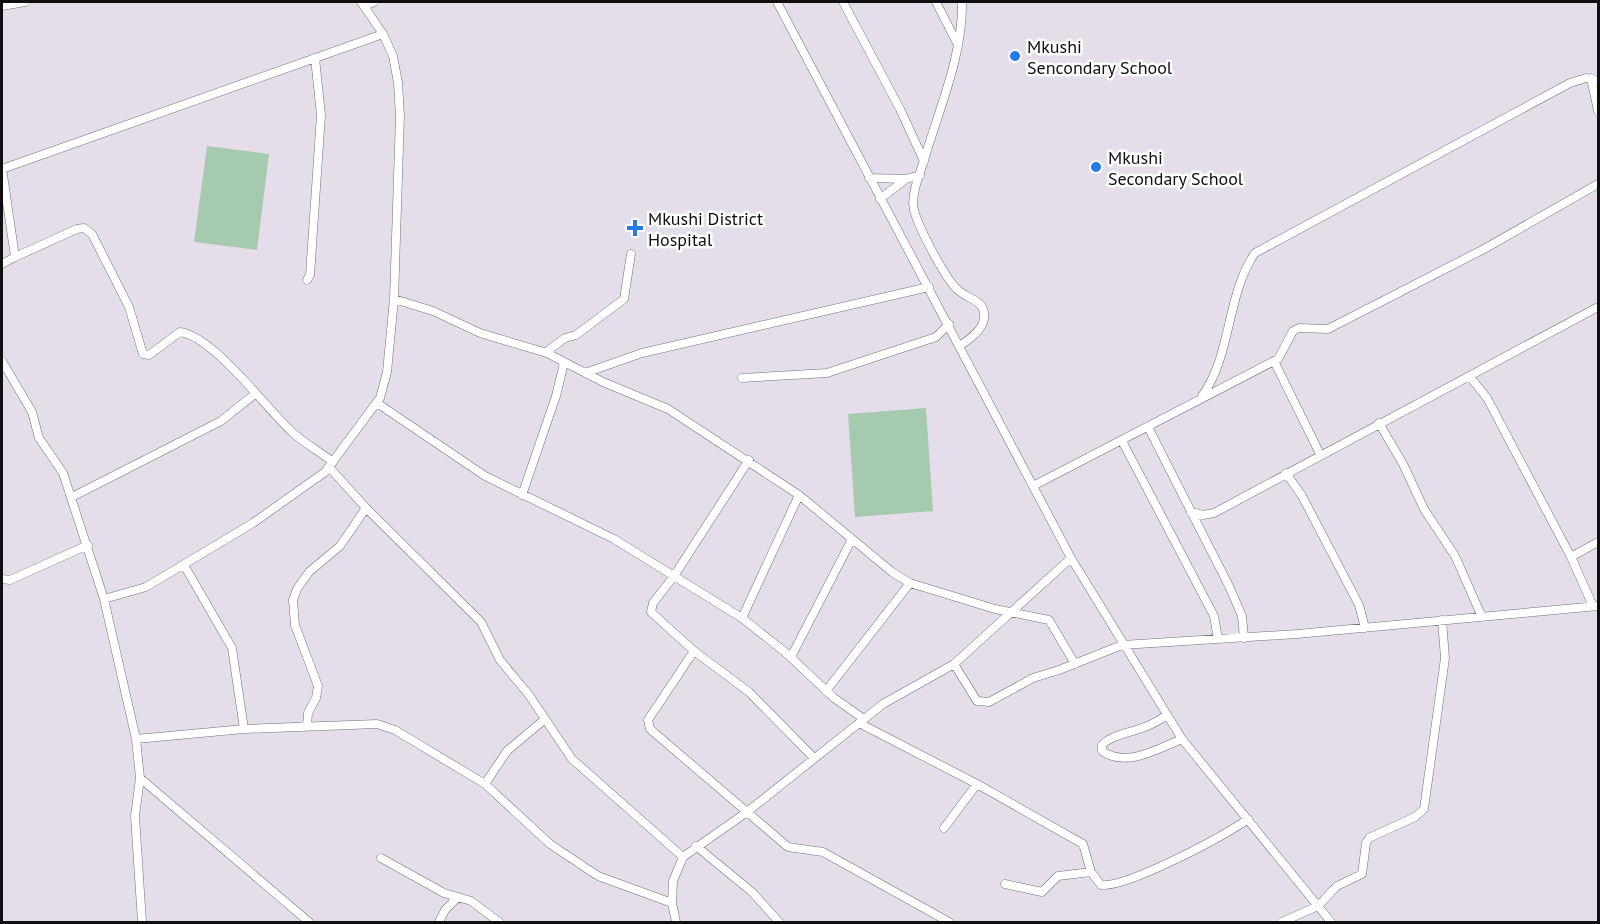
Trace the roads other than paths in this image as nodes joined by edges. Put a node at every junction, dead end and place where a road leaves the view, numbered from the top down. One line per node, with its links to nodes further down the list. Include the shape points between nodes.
1 (25, 2): 8 (street)
2 (374, 2): 7 (street)
3 (777, 2): 17 (street)
4 (843, 2): 14 (street)
5 (936, 2): 10 (street)
6 (962, 2): 10 (street)
7 (363, 4): 9 (street)
8 (2, 6)
9 (383, 34): 11 (street); 26 (street, via 394,65 400,116)
10 (958, 45): 14 (street)
11 (315, 58): 15 (street); 24 (street, via 321,116)
12 (1595, 79): 13 (street); 38 (street, via 1570,83 1255,253 1245,268 1215,372)
13 (1599, 111)
14 (924, 161): 16 (street)
15 (2, 173): 22 (street)
16 (920, 175): 18 (street); 29 (street, via 914,210 948,278 958,291 982,306 984,313 979,331)
17 (869, 178): 18 (street); 20 (street)
18 (906, 179): 20 (street)
19 (1599, 184): 32 (street, via 1485,249 1328,329 1293,331 1283,353)
20 (880, 199): 25 (street)
21 (631, 255): 30 (street, via 624,299)
22 (15, 257): 23 (street); 37 (street, via 84,228 92,234 129,307 143,354 149,355 180,332 188,333 212,349)
23 (2, 264)
24 (307, 280)
25 (929, 286): 28 (street); 34 (street, via 642,353)
26 (394, 299): 30 (street, via 433,311 480,333); 39 (street, via 387,372)
27 (1599, 307): 35 (street)
28 (949, 324): 29 (street); 36 (street, via 936,337 828,373)
29 (961, 345): 47 (street)
30 (546, 352): 33 (street)
31 (2, 361): 50 (street, via 32,412 37,433 63,473)
32 (1274, 361): 38 (street); 43 (street)
33 (564, 363): 34 (street); 48 (street)
34 (585, 373): 44 (street, via 668,409)
35 (1470, 377): 40 (street); 56 (street, via 1484,393)
36 (742, 378)
37 (255, 394): 45 (street, via 294,434); 50 (street, via 231,415)
38 (1199, 399): 41 (street)
39 (377, 403): 45 (street); 48 (street, via 485,476)
40 (1379, 423): 43 (street); 65 (street, via 1424,509 1455,556)
41 (1148, 427): 42 (street); 52 (street)
42 (1122, 441): 47 (street); 70 (street, via 1214,616)
43 (1320, 454): 46 (street)
44 (749, 460): 49 (street); 59 (street)
45 (331, 464): 51 (street); 58 (street, via 253,523)
46 (1286, 473): 52 (street, via 1214,513); 68 (street, via 1359,605)
47 (1034, 486): 57 (street)
48 (522, 495): 59 (street, via 614,539)
49 (799, 495): 53 (street); 66 (street)
50 (72, 497): 55 (street)
51 (366, 508): 78 (street, via 481,622 500,660); 80 (street, via 340,546 309,572 293,600 295,625 318,686)
52 (1191, 512): 69 (street, via 1238,605)
53 (852, 539): 61 (street); 73 (street)
54 (1599, 542): 56 (street)
55 (88, 545): 60 (street, via 10,580); 62 (street)
56 (1570, 556): 63 (street)
57 (1071, 558): 64 (street); 71 (street)
58 (184, 565): 62 (street, via 146,587); 81 (street, via 232,648)
59 (674, 576): 66 (street); 72 (street, via 652,603 651,612)
60 (2, 579)
61 (910, 583): 64 (street); 76 (street)
62 (104, 599): 82 (street)
63 (1596, 606): 65 (street)
64 (1010, 611): 74 (street); 75 (street, via 1049,620)
65 (1482, 617): 67 (street)
66 (742, 618): 73 (street)
67 (1442, 620): 68 (street); 98 (street, via 1445,658 1424,809 1369,838 1362,874 1337,886)
68 (1365, 628): 69 (street)
69 (1244, 638): 70 (street)
70 (1218, 639): 71 (street)
71 (1122, 645): 75 (street); 77 (street)
72 (694, 651): 84 (street, via 749,692); 88 (street, via 647,726)
73 (790, 657): 76 (street)
74 (954, 664): 75 (street, via 982,703 1033,678); 79 (street)
75 (1075, 664)
76 (826, 691): 79 (street)
77 (1166, 715): 83 (street); 83 (street, via 1147,729 1107,740 1102,751 1128,758)
78 (545, 719): 86 (street, via 507,751); 92 (street, via 582,771)
79 (861, 721): 84 (street); 87 (street)
80 (307, 726): 81 (street); 86 (street, via 377,724 394,730)
81 (244, 729): 82 (street)
82 (136, 739): 85 (street)
83 (1182, 739): 89 (street)
84 (814, 758): 88 (street)
85 (140, 778): 99 (street, via 135,816); 100 (street)
86 (484, 784): 97 (street, via 550,844 598,876)
87 (977, 784): 90 (street); 94 (street, via 1083,844)
88 (747, 812): 91 (street); 105 (street, via 788,848 823,852)
89 (1248, 819): 94 (street, via 1210,844 1123,881 1101,885); 98 (street)
90 (944, 828)
91 (696, 846): 92 (street); 104 (street, via 752,892)
92 (683, 857): 97 (street, via 673,881)
93 (381, 858): 96 (street)
94 (1091, 872): 95 (street, via 1058,876 1042,892)
95 (1005, 884)
96 (458, 897): 101 (street); 102 (street, via 471,901)
97 (672, 903): 103 (street)
98 (1318, 906): 106 (street); 107 (street)
99 (142, 922)
100 (309, 922)
101 (439, 922)
102 (499, 922)
103 (676, 922)
104 (779, 922)
105 (949, 922)
106 (1282, 922)
107 (1331, 922)

